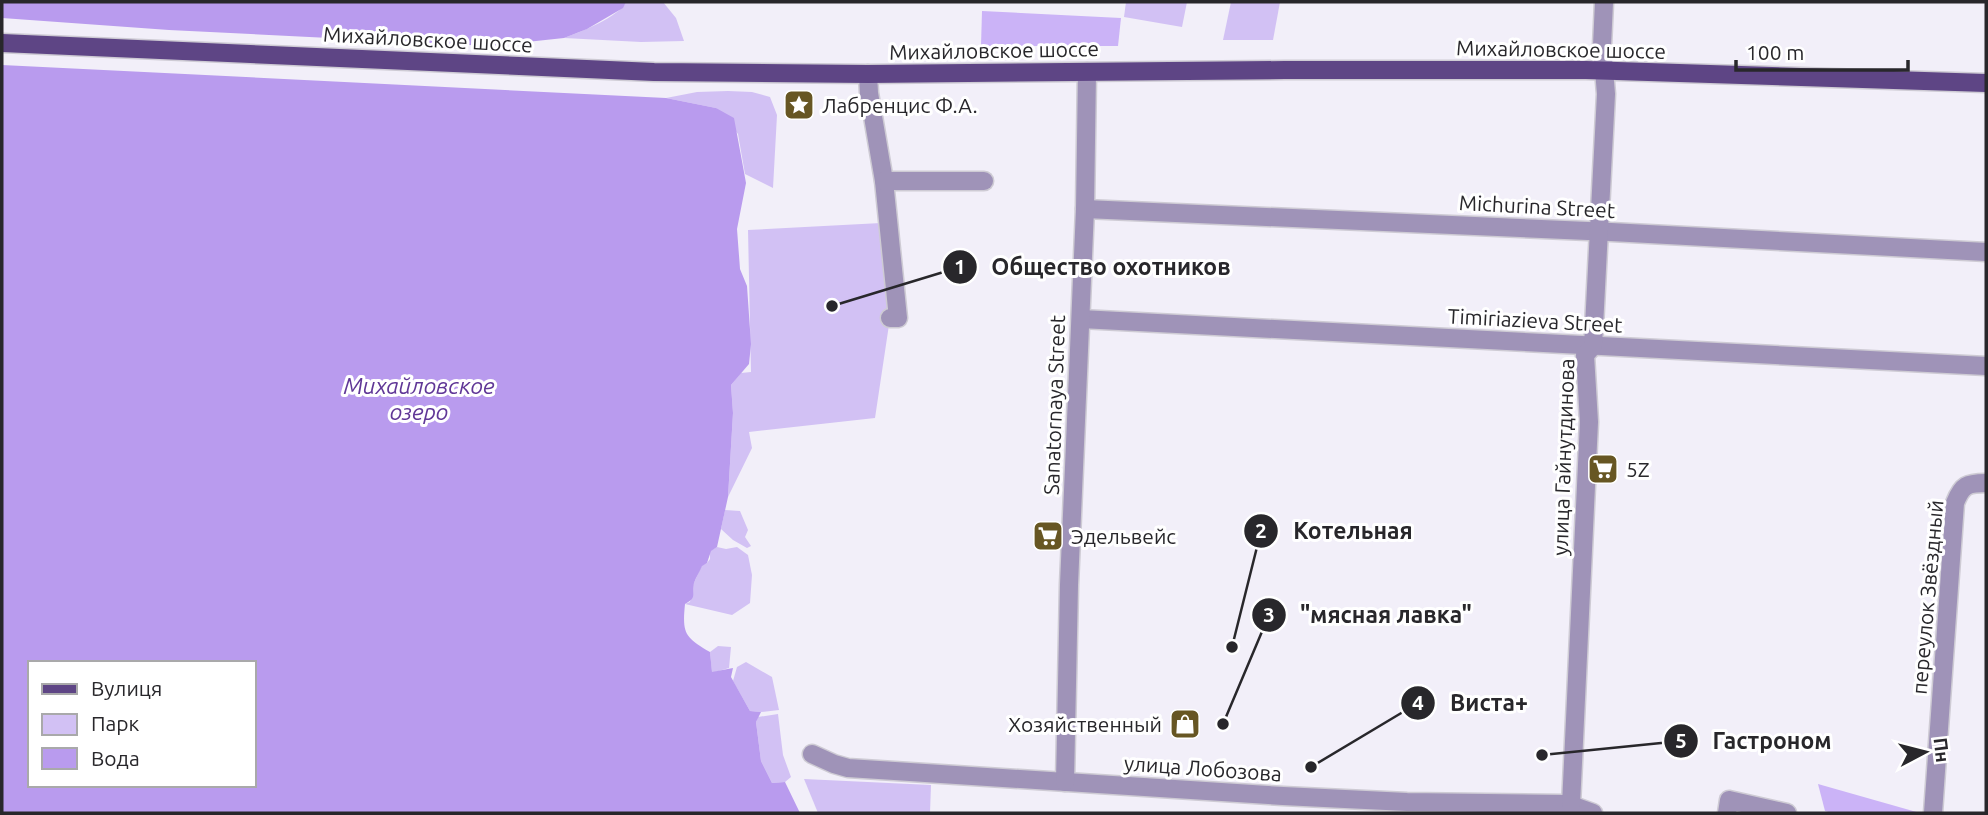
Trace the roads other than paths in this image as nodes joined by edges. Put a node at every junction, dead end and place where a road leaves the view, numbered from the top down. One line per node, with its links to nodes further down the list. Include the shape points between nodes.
1 (1604, 2): 3 (street, улица Гайнутдинова)
2 (2, 43): 5 (main road, Михайловское шоссе, via 654,72)
3 (1604, 71): 4 (main road, Михайловское шоссе); 6 (main road, Михайловское шоссе); 10 (street, улица Гайнутдинова)
4 (1087, 72): 5 (main road, Михайловское шоссе); 9 (street, Sanatornaya Street)
5 (868, 74): 7 (street)
6 (1986, 83)
7 (884, 181): 8 (street); 12 (street, via 898,318)
8 (984, 181)
9 (1085, 209): 10 (street, Michurina Street); 13 (street, Sanatornaya Street)
10 (1599, 232): 11 (street, Michurina Street); 14 (street, улица Гайнутдинова)
11 (1986, 252)
12 (890, 318)
13 (1081, 319): 14 (street, Timiriazieva Street); 18 (street, Sanatornaya Street)
14 (1593, 346): 15 (street, Timiriazieva Street); 20 (street, улица Гайнутдинова, via 1585,355 1589,422)
15 (1986, 366)
16 (1983, 483): 22 (street, переулок Звёздный, via 1968,484 1955,503)
17 (812, 754): 18 (street, улица Лобозова, via 848,768)
18 (1065, 782): 20 (street, улица Лобозова)
19 (1728, 807): 21 (street)
20 (1580, 808)
21 (1787, 813)
22 (1933, 813)

